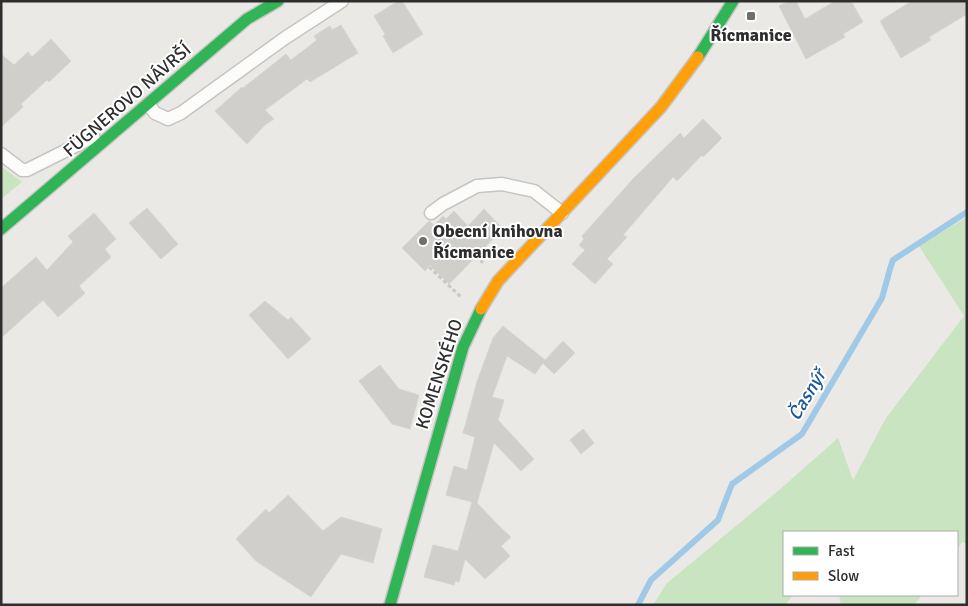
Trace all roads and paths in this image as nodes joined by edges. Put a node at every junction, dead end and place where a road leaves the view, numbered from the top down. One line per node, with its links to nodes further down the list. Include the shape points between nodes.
1 (278, 1): 4 (main road, FÜGNEROVO NÁVRŠÍ, via 247,19)
2 (342, 1): 4 (lane, via 180,113 168,119 155,113)
3 (733, 1): 8 (main road, KOMENSKÉHO, via 704,50 661,107)
4 (148, 104): 5 (main road, FÜGNEROVO NÁVRŠÍ)
5 (133, 116): 6 (lane, via 27,170 22,170); 9 (main road, FÜGNEROVO NÁVRŠÍ)
6 (1, 154)
7 (431, 213): 8 (lane, via 477,186 502,184 534,191)
8 (562, 213): 12 (main road, KOMENSKÉHO, via 498,281 473,324 463,347)
9 (1, 229)
10 (428, 266): 11 (path)
11 (454, 291)
12 (390, 605)

